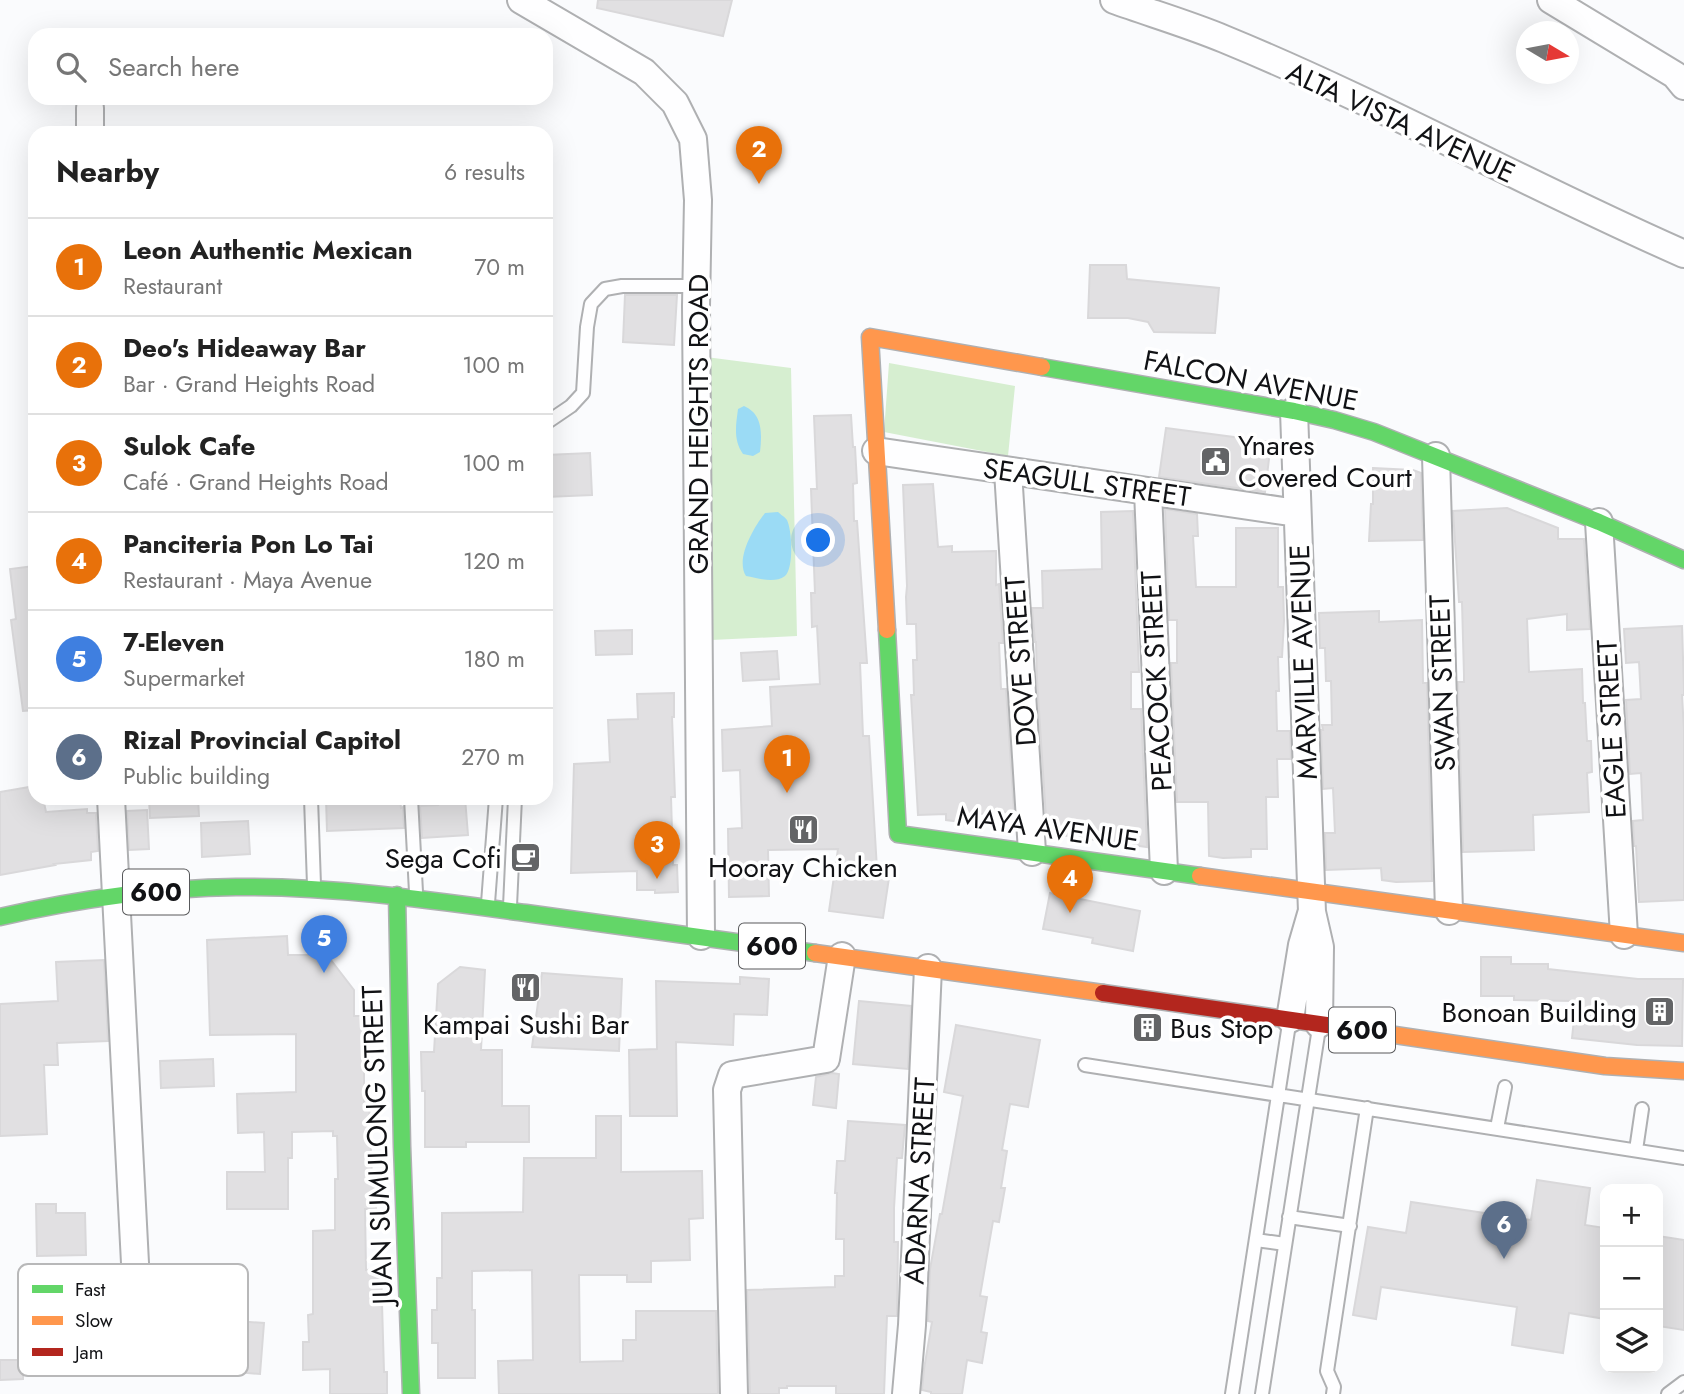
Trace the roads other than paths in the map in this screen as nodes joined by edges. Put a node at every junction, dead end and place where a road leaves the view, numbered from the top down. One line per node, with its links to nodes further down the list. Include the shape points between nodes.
1 (521, 0): 6 (street, GRAND HEIGHTS ROAD, via 644,72 675,103 693,139)
2 (1114, 0): 5 (street, ALTA VISTA AVENUE, via 1222,38 1369,103)
3 (1552, 0): 4 (street, via 1675,75)
4 (1684, 86)
5 (1684, 254)
6 (697, 286): 9 (lane, via 605,289 591,304 583,393); 34 (street, GRAND HEIGHTS ROAD)
7 (870, 337): 8 (street, FALCON AVENUE); 10 (street, MAYA AVENUE)
8 (1294, 411): 11 (street, FALCON AVENUE, via 1374,432); 14 (street, MARVILLE AVENUE)
9 (553, 419)
10 (876, 451): 12 (street, SEAGULL STREET); 22 (street, MAYA AVENUE, via 898,834)
11 (1436, 456): 15 (street, FALCON AVENUE); 31 (street, SWAN STREET)
12 (1009, 471): 13 (street, SEAGULL STREET); 22 (street, DOVE STREET)
13 (1148, 491): 14 (street, SEAGULL STREET); 23 (street, PEACOCK STREET)
14 (1297, 513): 28 (street, MARVILLE AVENUE)
15 (1599, 522): 16 (street, FALCON AVENUE); 33 (street, EAGLE STREET)
16 (1684, 560)
17 (111, 805): 25 (street)
18 (311, 805): 24 (lane)
19 (411, 805): 27 (lane)
20 (495, 805): 29 (lane)
21 (515, 805): 30 (lane)
22 (1032, 852): 23 (street, MAYA AVENUE)
23 (1164, 871): 28 (street, MAYA AVENUE)
24 (314, 889): 25 (street, 600, via 212,888); 26 (street, 600)
25 (115, 895): 32 (street, 600); 54 (street)
26 (397, 895): 27 (street, 600); 56 (street, JUAN SUMULONG STREET)
27 (416, 898): 29 (street, 600)
28 (1311, 902): 31 (street, MAYA AVENUE); 38 (street, MARVILLE AVENUE); 39 (street, MARVILLE AVENUE, via 1320,947)
29 (488, 906): 30 (street, 600)
30 (510, 910): 34 (street, 600)
31 (1449, 911): 33 (street, MAYA AVENUE)
32 (0, 917)
33 (1624, 935): 35 (street, MAYA AVENUE)
34 (701, 936): 36 (street, 600)
35 (1684, 943)
36 (842, 956): 37 (street, 600); 57 (street, via 826,1059 732,1075 727,1090)
37 (928, 968): 38 (street, 600); 58 (street, ADARNA STREET)
38 (1290, 1019): 39 (street, 600); 43 (lane)
39 (1319, 1024): 41 (street, 600, via 1605,1066); 44 (lane)
40 (1086, 1065): 43 (lane)
41 (1684, 1070)
42 (1505, 1087): 47 (lane)
43 (1279, 1094): 44 (lane); 52 (lane)
44 (1308, 1098): 45 (lane); 50 (lane)
45 (1367, 1108): 47 (lane); 51 (lane)
46 (1642, 1109): 48 (lane)
47 (1497, 1128): 48 (lane)
48 (1636, 1150): 49 (lane)
49 (1684, 1158)
50 (1289, 1217): 51 (lane); 53 (lane)
51 (1349, 1226): 61 (lane, via 1327,1371)
52 (1256, 1240): 53 (lane); 59 (lane)
53 (1285, 1244): 60 (lane)
54 (135, 1263)
55 (1684, 1381): 62 (lane)
56 (411, 1394)
57 (734, 1394)
58 (906, 1394)
59 (1232, 1394)
60 (1262, 1394)
61 (1333, 1394)
62 (1668, 1394)

